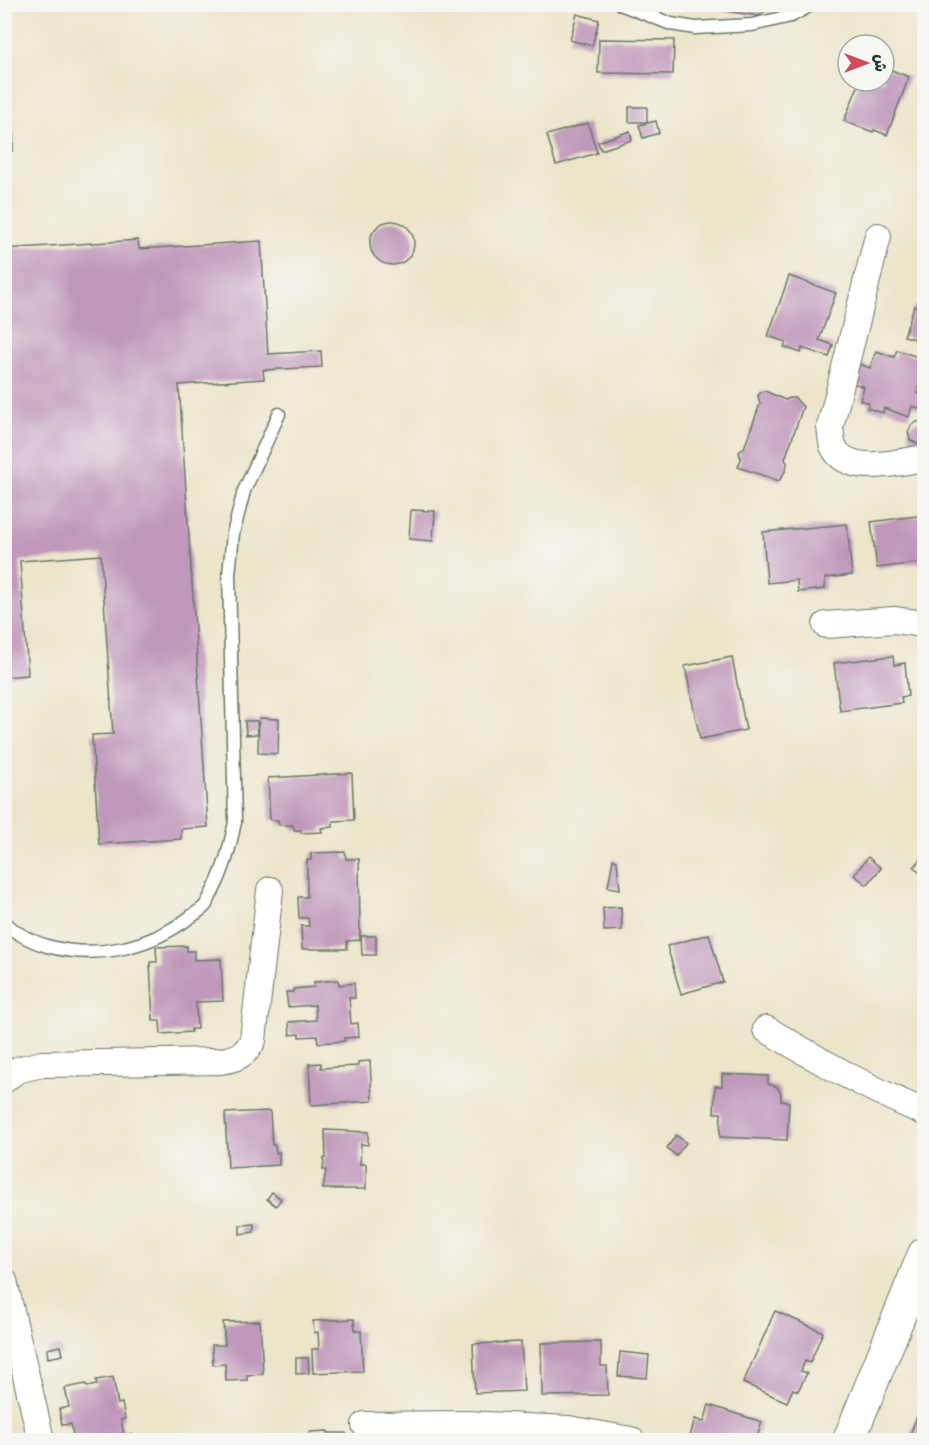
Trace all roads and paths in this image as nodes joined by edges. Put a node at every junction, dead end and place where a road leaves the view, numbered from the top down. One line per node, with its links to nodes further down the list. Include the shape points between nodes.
1 (620, 4): 2 (lane, via 670,24 695,28 752,25 791,16)
2 (813, 4)
3 (878, 236): 5 (street, via 830,427 833,446 845,459 858,465)
4 (279, 414): 9 (lane, via 244,490 233,534 229,574 235,822 228,856 209,898 177,926 150,941 113,951 55,948 34,942)
5 (924, 458)
6 (924, 624): 7 (street, via 894,620)
7 (826, 625)
8 (270, 890): 11 (street, via 253,1040 248,1051 232,1060 220,1061 42,1064 17,1070)
9 (4, 921)
10 (766, 1029): 12 (street, via 836,1071)
11 (4, 1080)
12 (924, 1112)
13 (924, 1254): 15 (street)
14 (4, 1281): 17 (street)
15 (917, 1288): 19 (street)
16 (365, 1425): 18 (street, via 569,1429)
17 (40, 1440)
18 (631, 1440)
19 (849, 1440)

